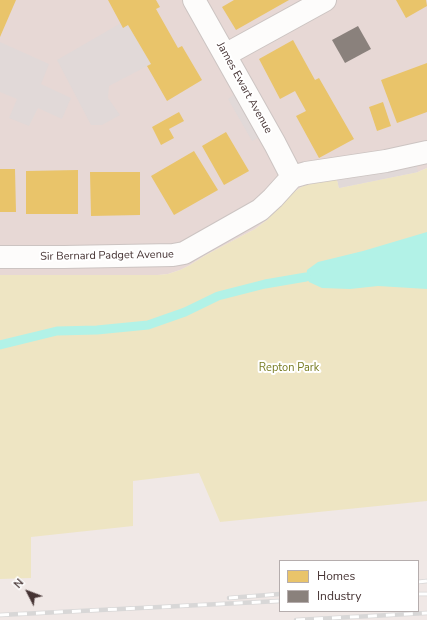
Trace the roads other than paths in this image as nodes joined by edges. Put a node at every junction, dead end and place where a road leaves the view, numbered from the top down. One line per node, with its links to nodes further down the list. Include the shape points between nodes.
1 (194, 0): 3 (street, James Ewart Avenue)
2 (324, 0): 3 (street)
3 (225, 55): 5 (street, James Ewart Avenue)
4 (427, 152): 5 (street)
5 (292, 178): 6 (street, Sir Bernard Padget Avenue, via 260,210 184,253)
6 (0, 257)

